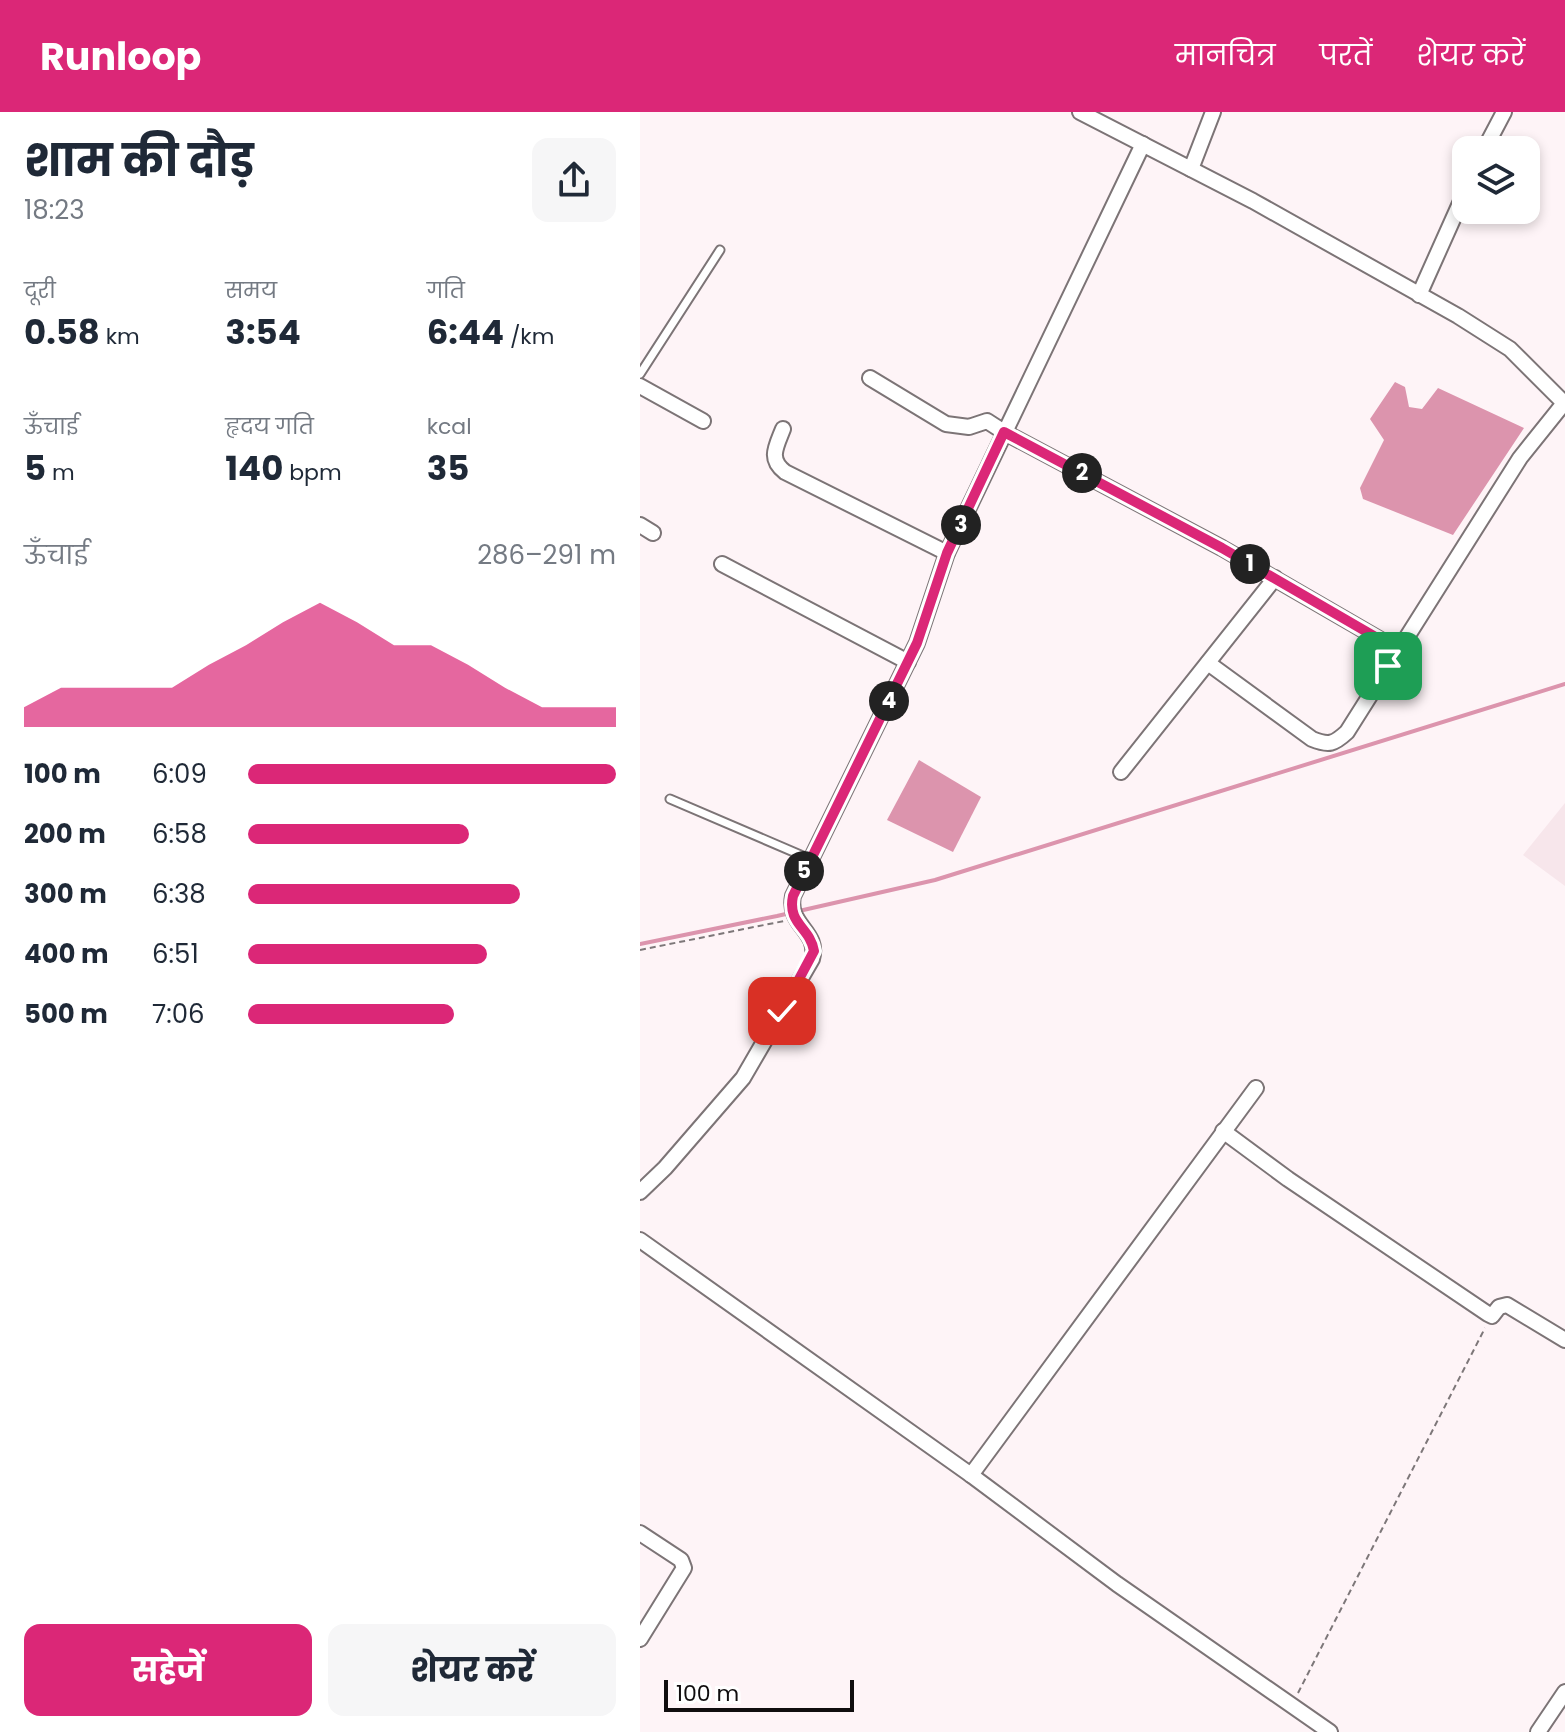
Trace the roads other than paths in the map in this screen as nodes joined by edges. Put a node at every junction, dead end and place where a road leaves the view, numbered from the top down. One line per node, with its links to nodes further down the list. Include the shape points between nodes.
1 (1080, 112): 5 (street)
2 (1213, 112): 6 (street)
3 (1504, 112): 4 (street)
4 (1491, 136)
5 (1143, 144): 6 (street); 16 (street)
6 (1191, 169): 9 (street)
7 (1452, 221): 9 (street)
8 (720, 250): 10 (lane)
9 (1419, 295): 13 (street, via 1510,349)
10 (640, 374)
11 (870, 378): 16 (street, via 946,424 969,427 987,421)
12 (640, 386): 14 (street)
13 (1564, 404): 22 (street, via 1520,458)
14 (703, 421)
15 (783, 429): 19 (street, via 774,457 785,472)
16 (1004, 432): 19 (street); 21 (street)
17 (640, 525): 18 (street)
18 (653, 533)
19 (947, 553): 23 (street)
20 (722, 564): 23 (street)
21 (1275, 578): 22 (street); 24 (street)
22 (1398, 650): 24 (street, via 1347,732 1326,745)
23 (908, 662): 27 (street)
24 (1208, 663): 25 (street)
25 (1121, 772)
26 (670, 799): 27 (lane)
27 (810, 859): 30 (street, via 793,896 793,914 813,941 812,959 743,1078)
28 (1256, 1088): 29 (street)
29 (1223, 1131): 32 (street, via 1492,1316 1507,1305); 33 (street)
30 (640, 1192)
31 (640, 1240): 33 (street)
32 (1565, 1340)
33 (971, 1475): 37 (street)
34 (640, 1533): 35 (street, via 684,1564)
35 (640, 1639)
36 (1565, 1692): 38 (street)
37 (1330, 1732)
38 (1538, 1732)

